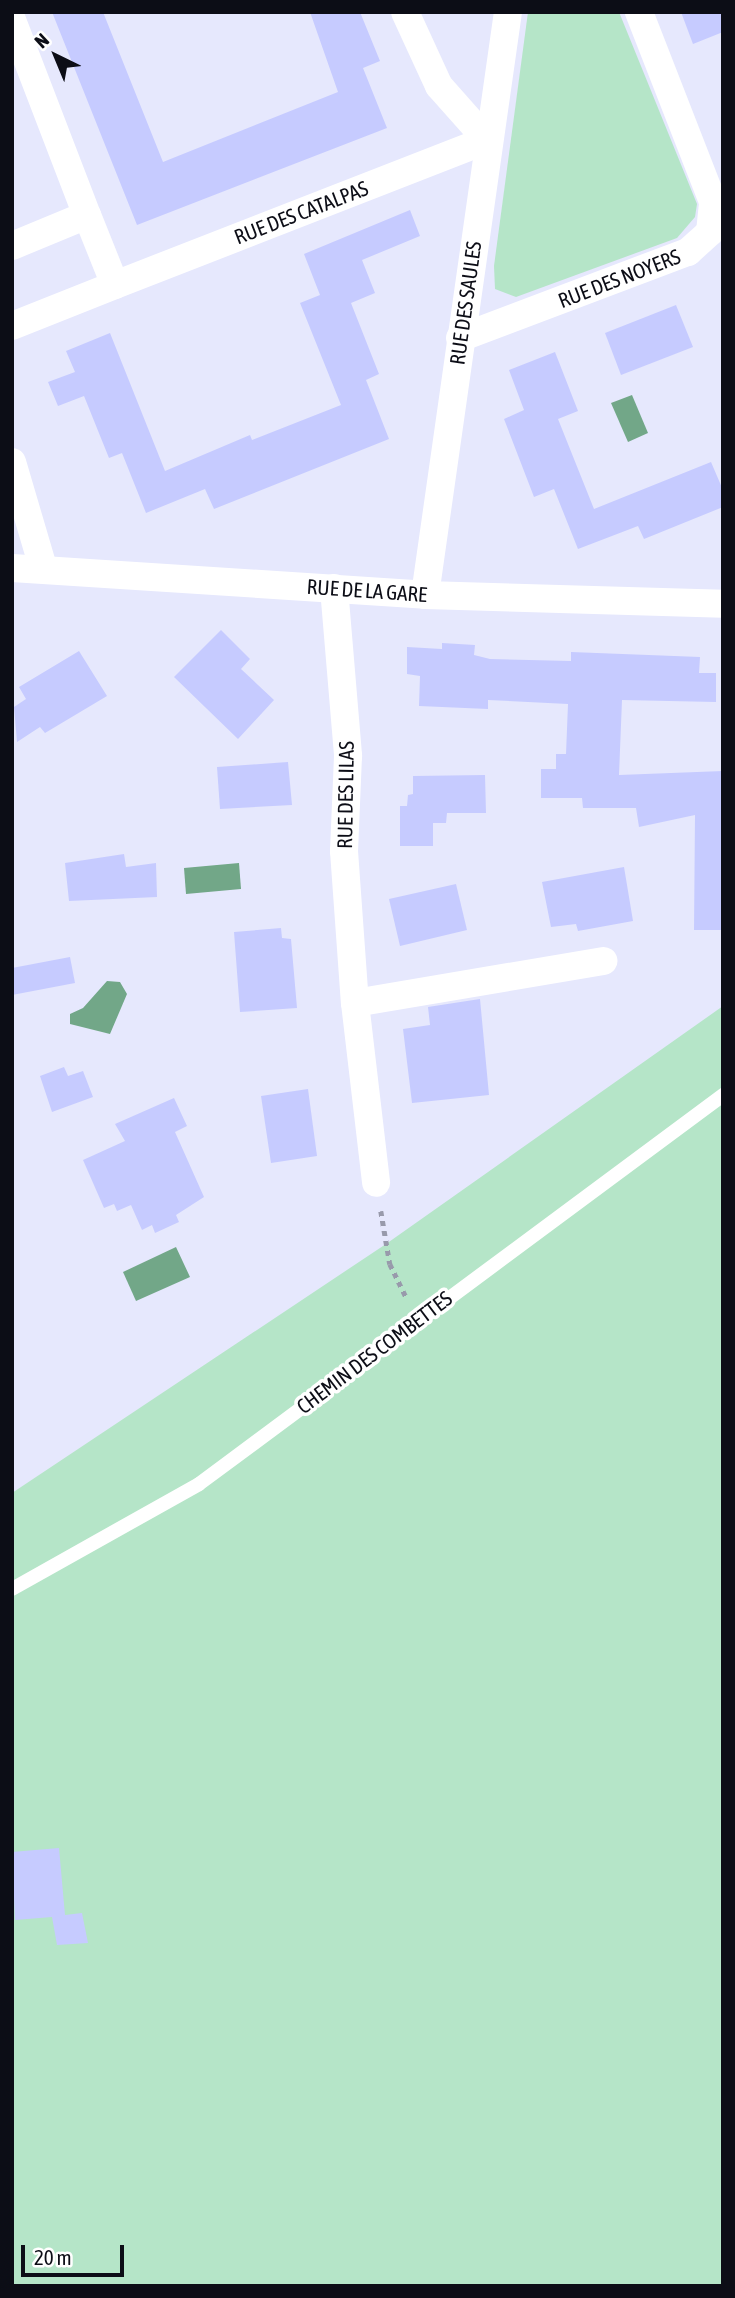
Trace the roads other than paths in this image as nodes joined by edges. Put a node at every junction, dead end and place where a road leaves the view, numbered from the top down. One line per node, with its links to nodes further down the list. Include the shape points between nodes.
1 (405, 12): 5 (street, via 439,86)
2 (508, 12): 5 (street, RUE DES SAULES)
3 (639, 12): 10 (street, RUE DES NOYERS, via 713,202 709,232 688,252)
4 (12, 20): 6 (street)
5 (487, 140): 8 (street, RUE DES CATALPAS); 10 (street, RUE DES SAULES)
6 (87, 215): 7 (street); 8 (street)
7 (12, 246)
8 (115, 285): 9 (street, RUE DES CATALPAS)
9 (12, 326)
10 (460, 338): 15 (street, RUE DES SAULES)
11 (12, 461): 12 (street)
12 (43, 567): 13 (street, RUE DE LA GARE); 14 (street, RUE DE LA GARE)
13 (12, 568)
14 (334, 588): 15 (street, RUE DE LA GARE); 18 (street, RUE DES LILAS, via 348,757 344,851)
15 (425, 595): 16 (street, RUE DE LA GARE)
16 (723, 604)
17 (603, 961): 18 (street)
18 (355, 1003): 20 (street, RUE DES LILAS)
19 (723, 1095): 21 (lane, CHEMIN DES COMBETTES, via 199,1484)
20 (376, 1183)
21 (12, 1590)

